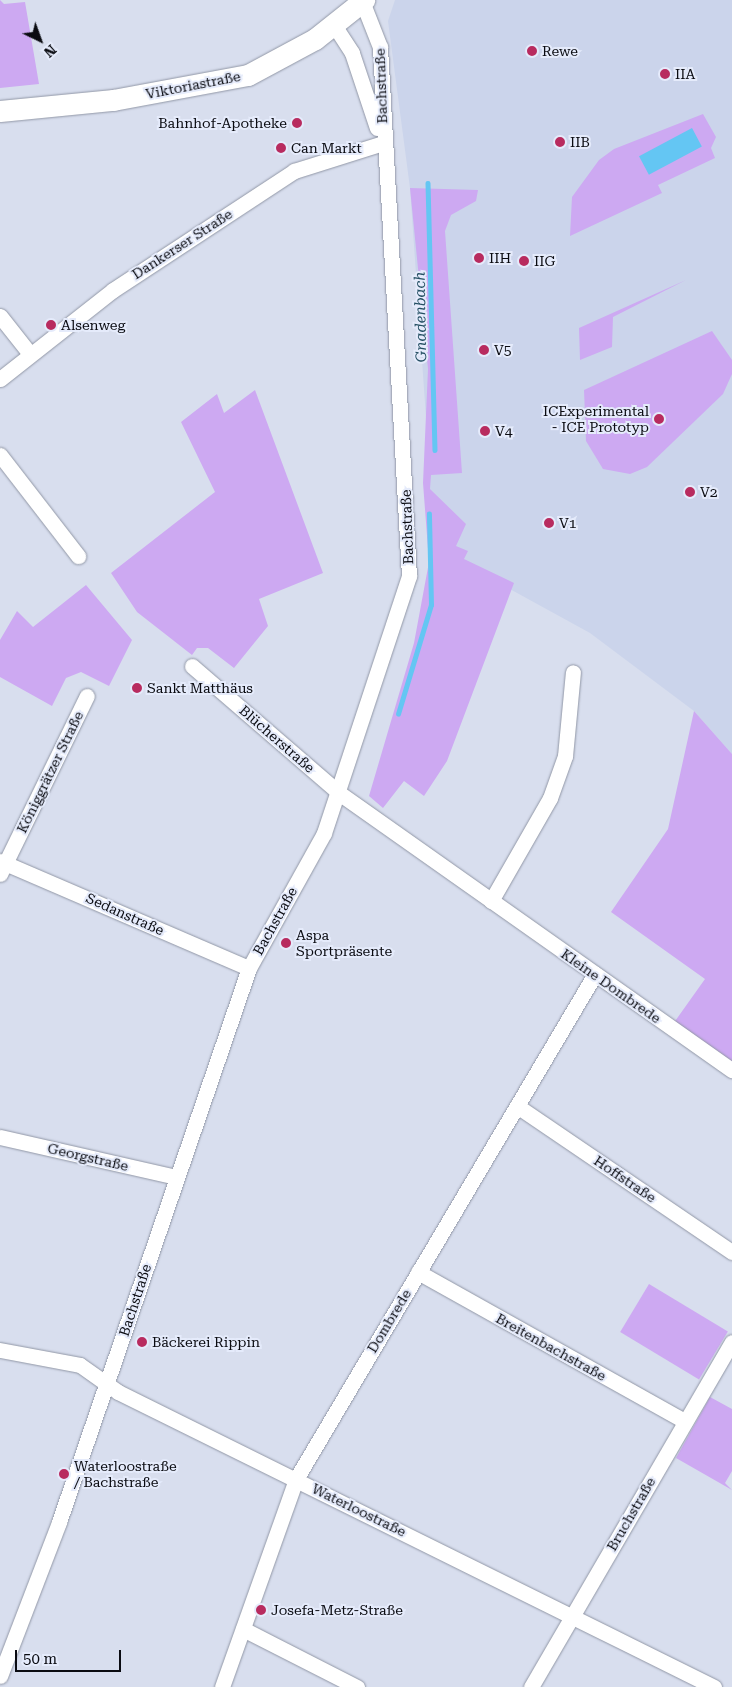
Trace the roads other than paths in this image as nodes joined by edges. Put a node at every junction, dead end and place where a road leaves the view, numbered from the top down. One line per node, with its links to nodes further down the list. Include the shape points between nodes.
1 (363, 1): 2 (main road, Viktoriastraße); 4 (street, Bachstraße, via 380,47)
2 (334, 25): 3 (main road, Viktoriastraße, via 281,60 240,77 114,100); 4 (street, Bachstraße, via 352,53)
3 (0, 111)
4 (383, 143): 6 (street, Dankerser Straße, via 294,172 113,290); 13 (street, Bachstraße, via 398,317 409,576)
5 (0, 316): 6 (street)
6 (30, 354): 7 (street, Dankerser Straße)
7 (0, 378)
8 (0, 455): 9 (street)
9 (78, 556)
10 (192, 666): 13 (street, Blücherstraße)
11 (573, 672): 15 (street, via 562,764 550,798)
12 (87, 696): 14 (street, Königgrätzer Straße)
13 (339, 793): 15 (street, Kleine Dombrede); 16 (street, Bachstraße, via 324,833)
14 (2, 866): 16 (street, Sedanstraße)
15 (491, 901): 17 (street, Kleine Dombrede)
16 (249, 968): 21 (street, Bachstraße)
17 (595, 974): 18 (street, Kleine Dombrede); 19 (street, Dombrede)
18 (732, 1070)
19 (517, 1106): 22 (street, Hoffstraße); 23 (street, Dombrede)
20 (0, 1137): 21 (street, Georgstraße)
21 (176, 1177): 26 (street, Bachstraße)
22 (732, 1252)
23 (418, 1272): 27 (street, Breitenbachstraße); 28 (street, Dombrede)
24 (732, 1342): 27 (street, Bruchstraße)
25 (0, 1350): 26 (street, Waterloostraße, via 80,1365)
26 (108, 1381): 28 (street, Waterloostraße, via 118,1392); 31 (street, Bachstraße)
27 (685, 1421): 29 (street, Bruchstraße)
28 (296, 1479): 29 (street, Waterloostraße); 30 (street, Dombrede)
29 (573, 1615): 34 (street, Bruchstraße); 35 (street, Waterloostraße)
30 (243, 1629): 32 (street, Dombrede); 33 (street)
31 (0, 1676)
32 (222, 1687)
33 (357, 1687)
34 (531, 1687)
35 (714, 1687)

